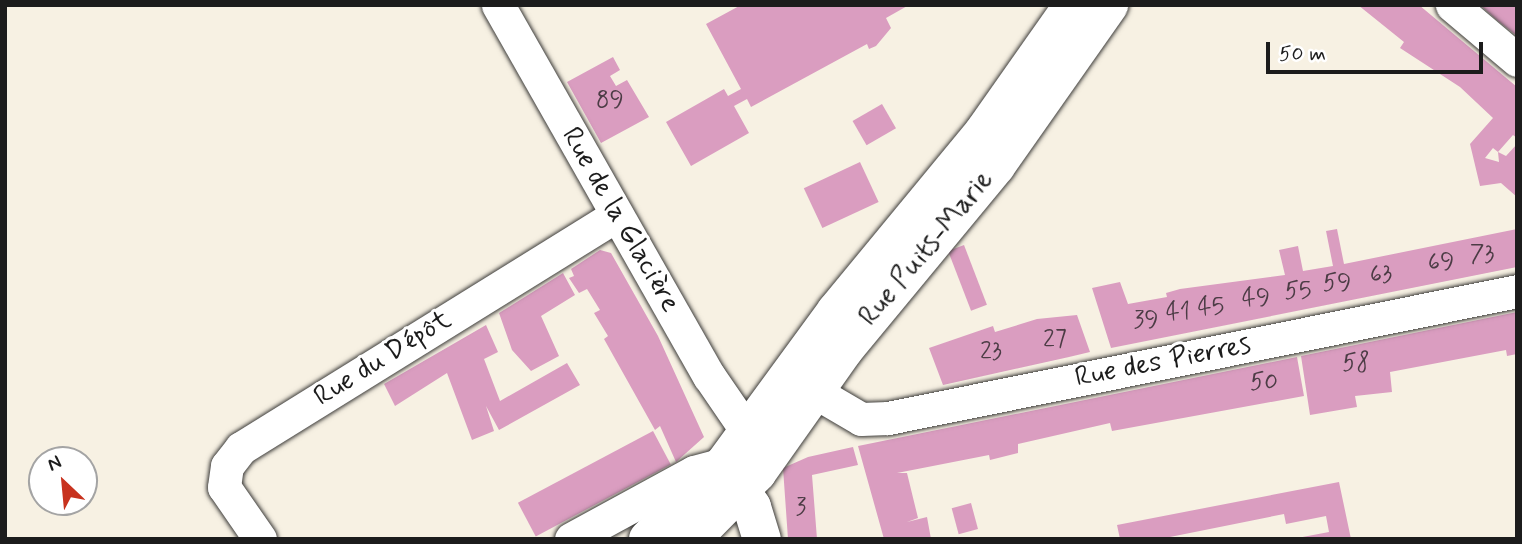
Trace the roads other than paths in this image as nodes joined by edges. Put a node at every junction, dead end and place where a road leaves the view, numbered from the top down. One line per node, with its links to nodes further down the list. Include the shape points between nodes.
1 (498, 5): 6 (street, Rue de la Glacière)
2 (1073, 5): 9 (street, Rue Puits-Marie, via 985,130 836,311)
3 (1110, 5): 8 (street, Rue Puits-Marie, via 996,166)
4 (1452, 5): 5 (street)
5 (1517, 60)
6 (617, 215): 9 (street, Rue de la Glacière, via 709,376); 11 (street, Rue du Dépôt, via 241,448 227,467 224,487)
7 (1517, 291): 8 (street, Rue des Pierres, via 888,418 861,419)
8 (815, 392): 10 (street, Rue Puits-Marie)
9 (748, 433): 10 (street, Rue Puits-Marie)
10 (732, 477): 12 (street, via 695,471); 13 (street); 14 (street); 15 (street, via 752,507)
11 (260, 539)
12 (571, 539)
13 (648, 539)
14 (692, 539)
15 (762, 539)

